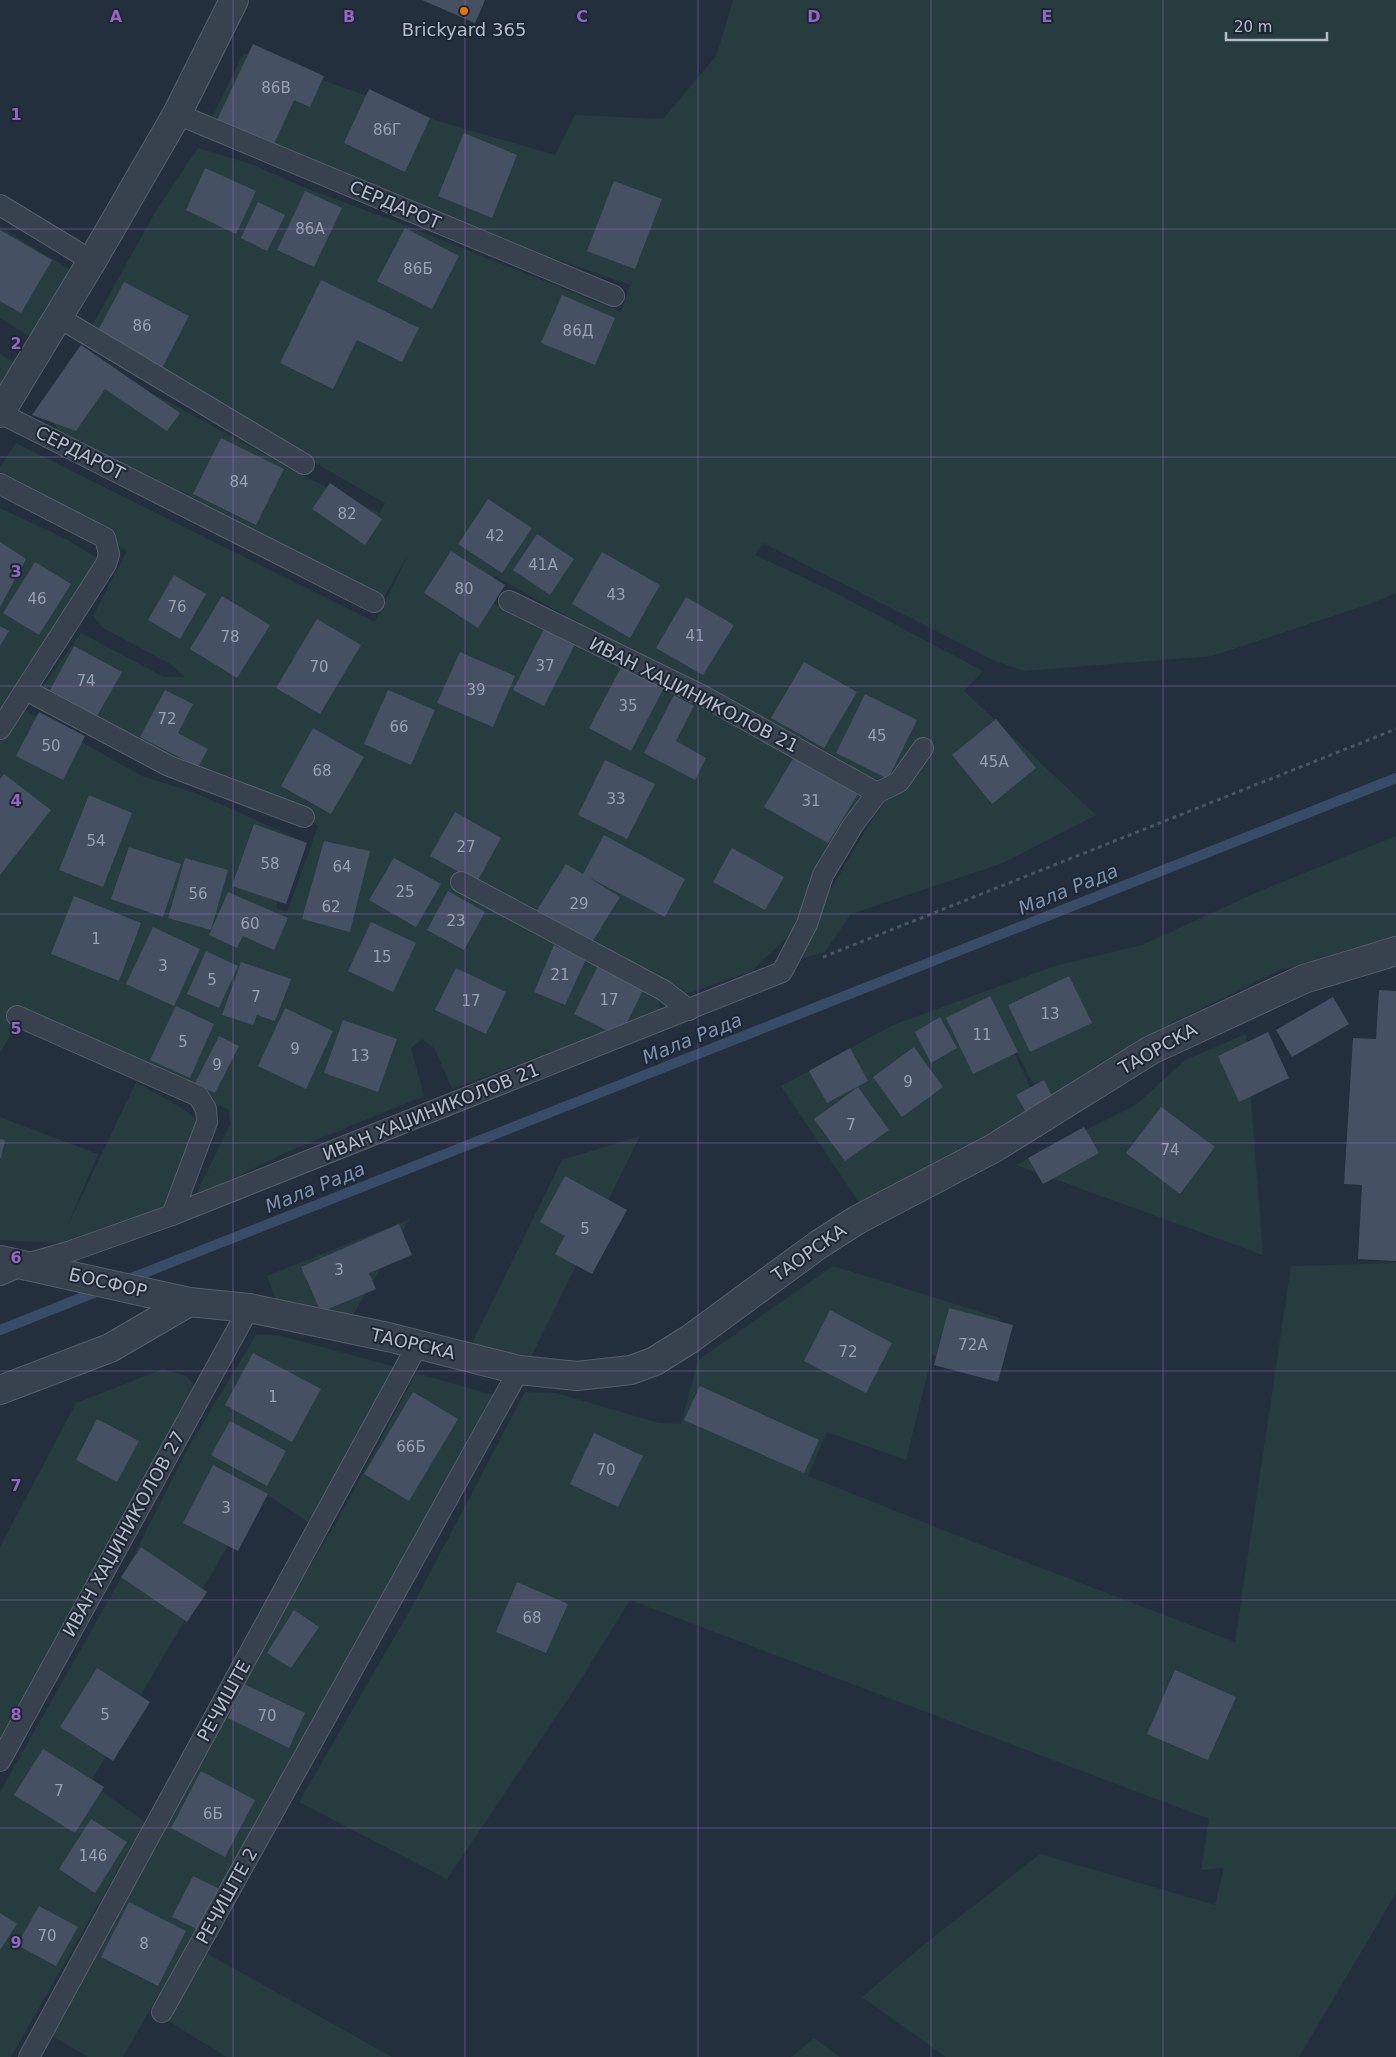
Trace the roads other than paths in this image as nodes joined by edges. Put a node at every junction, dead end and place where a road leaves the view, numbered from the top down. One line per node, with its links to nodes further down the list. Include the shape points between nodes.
1 (234, 0): 2 (street, СЕРДАРОТ)
2 (177, 114): 4 (street, СЕРДАРОТ); 5 (lane, СЕРДАРОТ)
3 (0, 205): 4 (lane)
4 (92, 261): 6 (street, СЕРДАРОТ)
5 (614, 296)
6 (58, 317): 7 (street, СЕРДАРОТ); 8 (lane)
7 (0, 413): 11 (lane, СЕРДАРОТ)
8 (304, 464)
9 (0, 484): 12 (lane, via 105,538 109,554 106,564)
10 (509, 601): 15 (lane, ИВАН ХАЏИНИКОЛОВ 21, via 705,697)
11 (374, 602)
12 (26, 690): 13 (lane); 16 (lane, via 169,766)
13 (0, 729)
14 (923, 748): 15 (lane, via 899,782)
15 (877, 793): 19 (lane, ИВАН ХАЏИНИКОЛОВ 21, via 823,875 807,924 782,972)
16 (304, 817)
17 (461, 882): 19 (lane, via 662,990)
18 (1396, 951): 28 (street, ТАОРСКА, via 1304,979 1151,1050 994,1148 856,1220 655,1361 631,1370 577,1376)
19 (690, 1010): 21 (lane, ИВАН ХАЏИНИКОЛОВ 21)
20 (17, 1016): 21 (lane, via 198,1096 206,1109 207,1122)
21 (172, 1215): 23 (lane, ИВАН ХАЏИНИКОЛОВ 21)
22 (0, 1260): 23 (street, БОСФОР)
23 (26, 1264): 24 (lane); 25 (street, БОСФОР)
24 (0, 1275)
25 (189, 1302): 26 (street, ТАОРСКА); 29 (street, via 110,1348)
26 (248, 1308): 27 (street, ТАОРСКА); 30 (lane, ИВАН ХАЏИНИКОЛОВ 27)
27 (418, 1344): 28 (street, ТАОРСКА); 32 (lane, РЕЧИШТЕ)
28 (519, 1370): 31 (lane, РЕЧИШТЕ 2)
29 (0, 1390)
30 (0, 1761)
31 (162, 2012)
32 (29, 2057)

